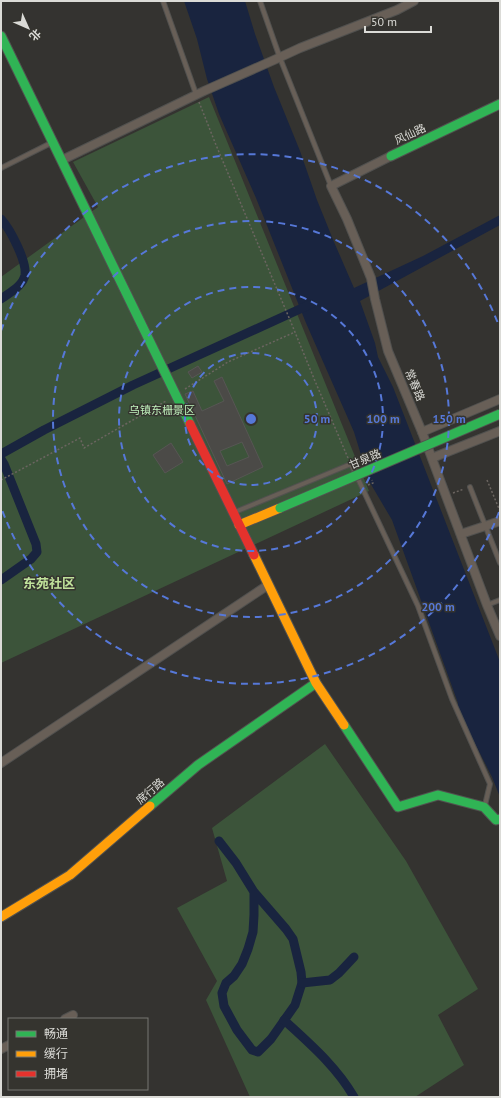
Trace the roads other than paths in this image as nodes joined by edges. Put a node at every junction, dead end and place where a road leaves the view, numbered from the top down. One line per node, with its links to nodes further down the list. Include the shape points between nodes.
1 (163, 1): 6 (lane)
2 (260, 1): 5 (lane)
3 (414, 1): 5 (street)
4 (1, 36): 8 (street)
5 (277, 59): 6 (street); 12 (lane)
6 (200, 92): 10 (street)
7 (500, 104): 9 (street, 风仙路)
8 (53, 142): 10 (street); 11 (lane)
9 (391, 156): 12 (street, 风仙路)
10 (62, 160): 19 (street)
11 (1, 168)
12 (331, 186): 16 (street, 常春路, via 371,278 388,351)
13 (500, 399): 16 (street)
14 (500, 414): 21 (street, 甘泉路, bridge)
15 (500, 431): 17 (street)
16 (422, 432): 17 (street, 常春路)
17 (432, 458): 23 (street, 常春路)
18 (470, 487): 22 (lane)
19 (233, 513): 21 (street); 31 (lane, via 351,464 418,606 452,699 490,784)
20 (500, 521): 22 (street)
21 (239, 525): 25 (street)
22 (485, 526): 23 (street); 24 (lane)
23 (461, 534): 27 (street, 常春路)
24 (500, 563)
25 (268, 585): 29 (street); 30 (street)
26 (500, 600): 27 (lane)
27 (487, 605): 28 (street, 常春路)
28 (500, 636)
29 (316, 683): 31 (street, via 398,807 438,795); 33 (street, 席行路, via 198,765 70,875)
30 (1, 764)
31 (484, 807): 32 (street)
32 (498, 820)
33 (1, 917)
34 (74, 1015): 35 (street)
35 (67, 1018)

